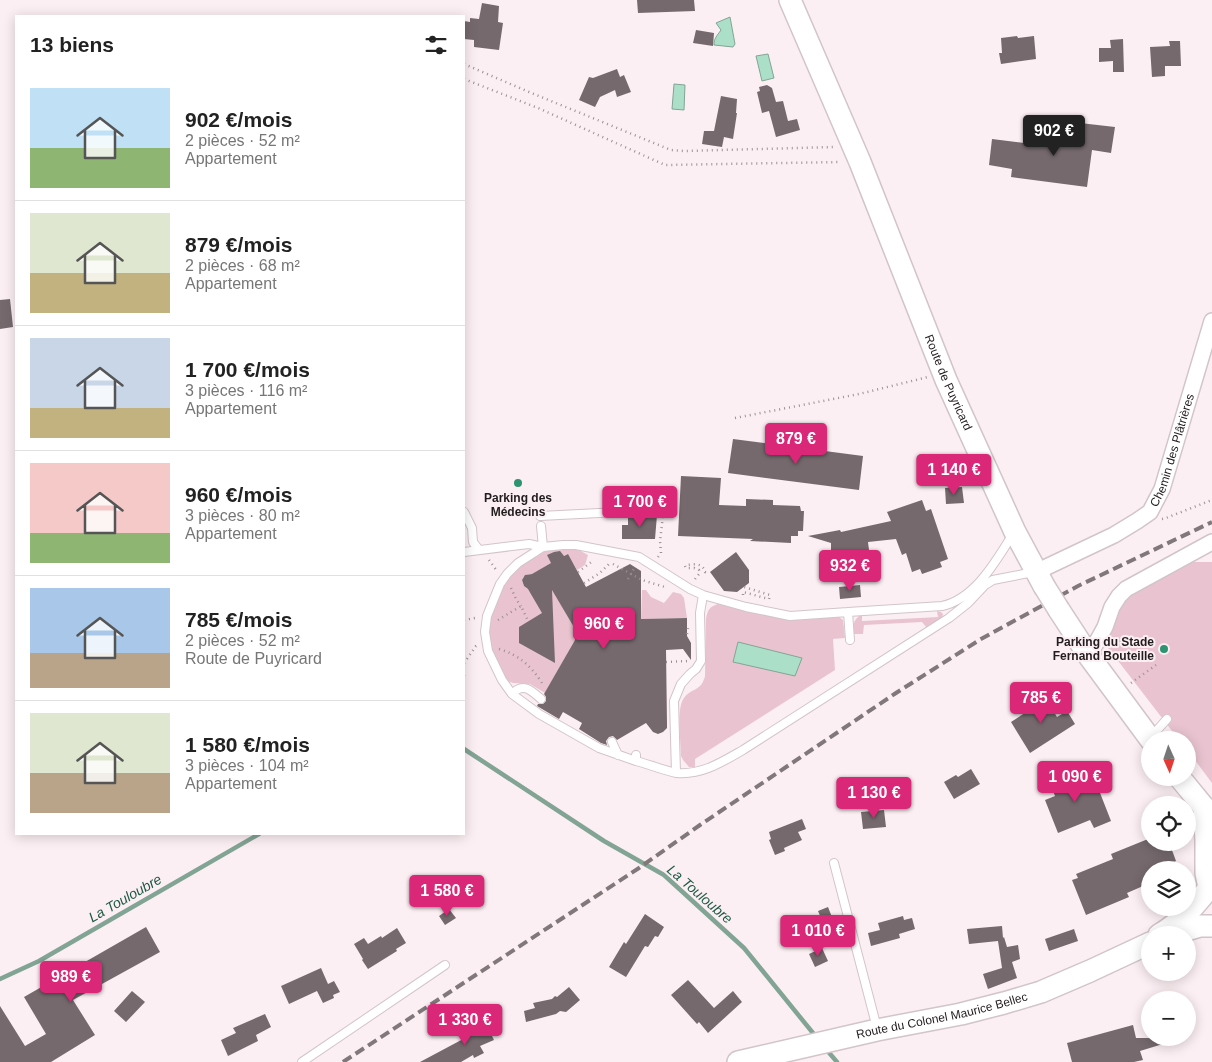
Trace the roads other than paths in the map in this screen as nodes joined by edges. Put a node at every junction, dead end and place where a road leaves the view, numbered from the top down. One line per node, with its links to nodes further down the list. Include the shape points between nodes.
1 (790, 0): 7 (main road, Route de Puyricard, via 857,155 944,372)
2 (1212, 320): 12 (street, Chemin des Plâtrières, via 1162,490 1150,512)
3 (620, 512): 5 (lane)
4 (465, 514): 10 (lane, via 472,528 473,542)
5 (540, 516)
6 (541, 526): 9 (lane)
7 (1015, 532): 12 (main road, Route de Puyricard); 14 (lane, via 989,572 955,602 942,606)
8 (1212, 542): 16 (street, via 1126,589 1112,607 1105,628)
9 (543, 547): 10 (lane, via 528,544); 13 (lane, via 576,545 639,557); 17 (lane, via 505,576 487,616 487,645 494,666)
10 (482, 550): 11 (lane)
11 (465, 552)
12 (1040, 579): 16 (main road, Route de Puyricard, bridge); 24 (lane, via 993,580 950,618 743,750 714,766)
13 (703, 595): 14 (lane, via 790,616); 24 (lane, via 701,661 681,684 674,701)
14 (848, 612): 15 (lane)
15 (850, 640)
16 (1089, 656): 20 (main road, Route de Puyricard)
17 (512, 694): 18 (lane, via 523,688); 23 (lane, via 554,723)
18 (538, 696)
19 (1167, 719): 21 (lane)
20 (1144, 731)
21 (1157, 731)
22 (612, 742): 23 (lane)
23 (618, 755): 24 (lane)
24 (676, 773)
25 (1186, 786): 26 (main road)
26 (1209, 815): 28 (main road, via 1206,874)
27 (834, 863): 35 (lane)
28 (1210, 885): 29 (main road); 30 (main road)
29 (1212, 910)
30 (1174, 926)
31 (1212, 926): 32 (main road)
32 (1196, 927)
33 (1141, 946): 35 (main road, Route du Colonel Maurice Bellec, via 1041,992 962,1014)
34 (445, 966): 36 (lane)
35 (877, 1030): 37 (main road, Route du Colonel Maurice Bellec)
36 (302, 1062)
37 (738, 1062)

